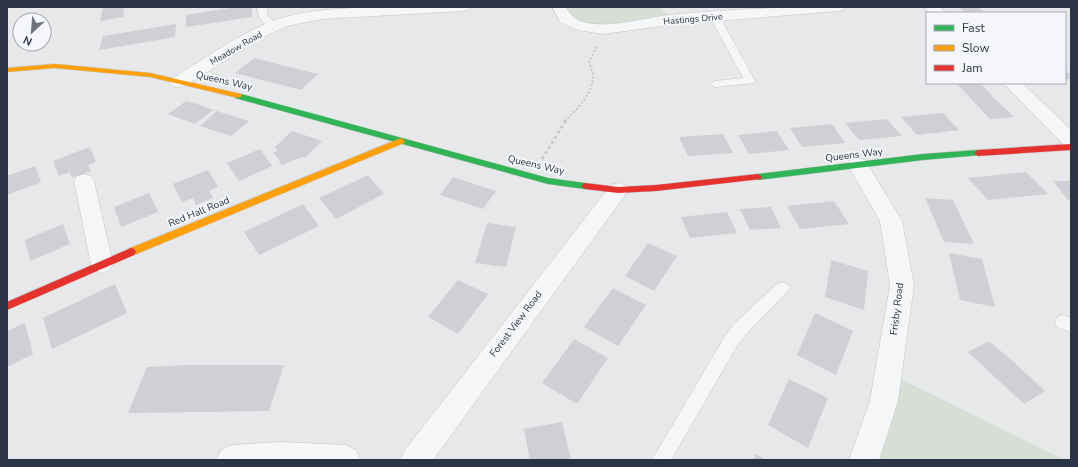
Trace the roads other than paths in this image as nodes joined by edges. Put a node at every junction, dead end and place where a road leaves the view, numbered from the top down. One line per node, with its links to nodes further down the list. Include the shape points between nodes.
1 (262, 7): 8 (lane, via 262,16)
2 (463, 7): 8 (street, Meadow Road, via 322,14)
3 (558, 7): 7 (street, Hastings Drive, via 565,19 583,27 603,29)
4 (662, 7): 7 (street)
5 (838, 7): 6 (street, Hastings Drive)
6 (715, 17): 7 (street, Hastings Drive); 11 (lane, via 750,81)
7 (669, 20)
8 (275, 27): 10 (street, Meadow Road, via 253,36)
9 (7, 70): 10 (street, Queens Way, via 54,66 150,75)
10 (179, 82): 13 (street, Queens Way, via 259,101)
11 (715, 84)
12 (1013, 84): 14 (street)
13 (401, 141): 18 (street, Queens Way, via 548,181); 19 (street, Red Hall Road)
14 (1071, 141)
15 (1071, 147): 16 (street, Queens Way, via 923,157)
16 (858, 165): 18 (street, Queens Way, via 671,187); 26 (street, Frisby Road, via 891,221 902,285 884,401)
17 (84, 181): 19 (street)
18 (618, 190): 24 (street, Forest View Road)
19 (102, 264): 21 (street, Red Hall Road)
20 (782, 288): 25 (lane, via 731,341)
21 (7, 306)
22 (231, 460): 23 (street, via 281,456)
23 (346, 460)
24 (416, 460)
25 (660, 460)
26 (864, 460)

